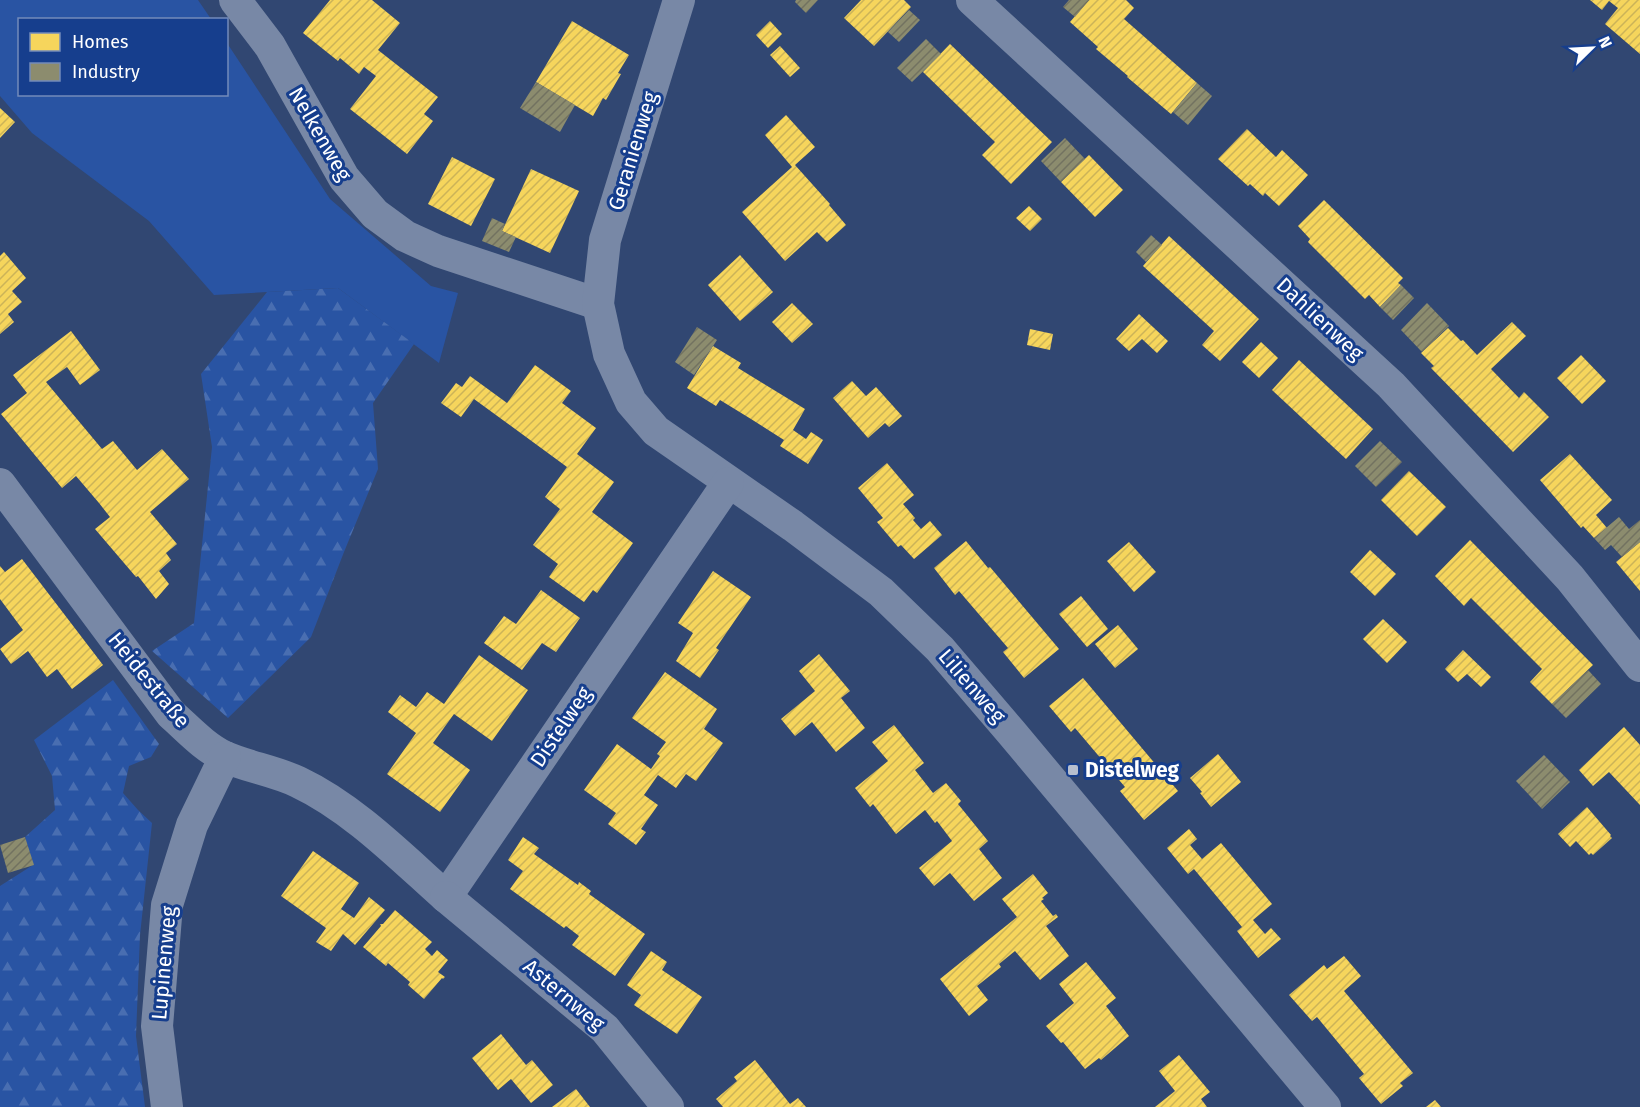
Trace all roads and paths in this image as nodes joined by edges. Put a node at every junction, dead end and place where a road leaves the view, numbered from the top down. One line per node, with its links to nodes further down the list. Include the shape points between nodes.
1 (235, 0): 4 (street, Nelkenweg, via 270,46 344,178 375,214 405,236 438,251)
2 (679, 0): 4 (street, Geranienweg, via 605,240)
3 (972, 0): 7 (street, Dahlienweg, via 1391,385 1570,578)
4 (598, 304): 6 (street, Lilienweg, via 609,354 631,402 656,431)
5 (0, 483): 8 (street, Heidestraße, via 171,714 201,742)
6 (728, 483): 9 (street, Distelweg); 12 (street, Lilienweg, via 880,592 940,649)
7 (1640, 666)
8 (225, 757): 9 (street, Heidestraße, via 298,782 339,805); 10 (street, Lupinenweg, via 192,825 167,905 157,1026)
9 (446, 897): 11 (street, Asternweg, via 605,1029)
10 (167, 1107)
11 (668, 1107)
12 (1325, 1107)

